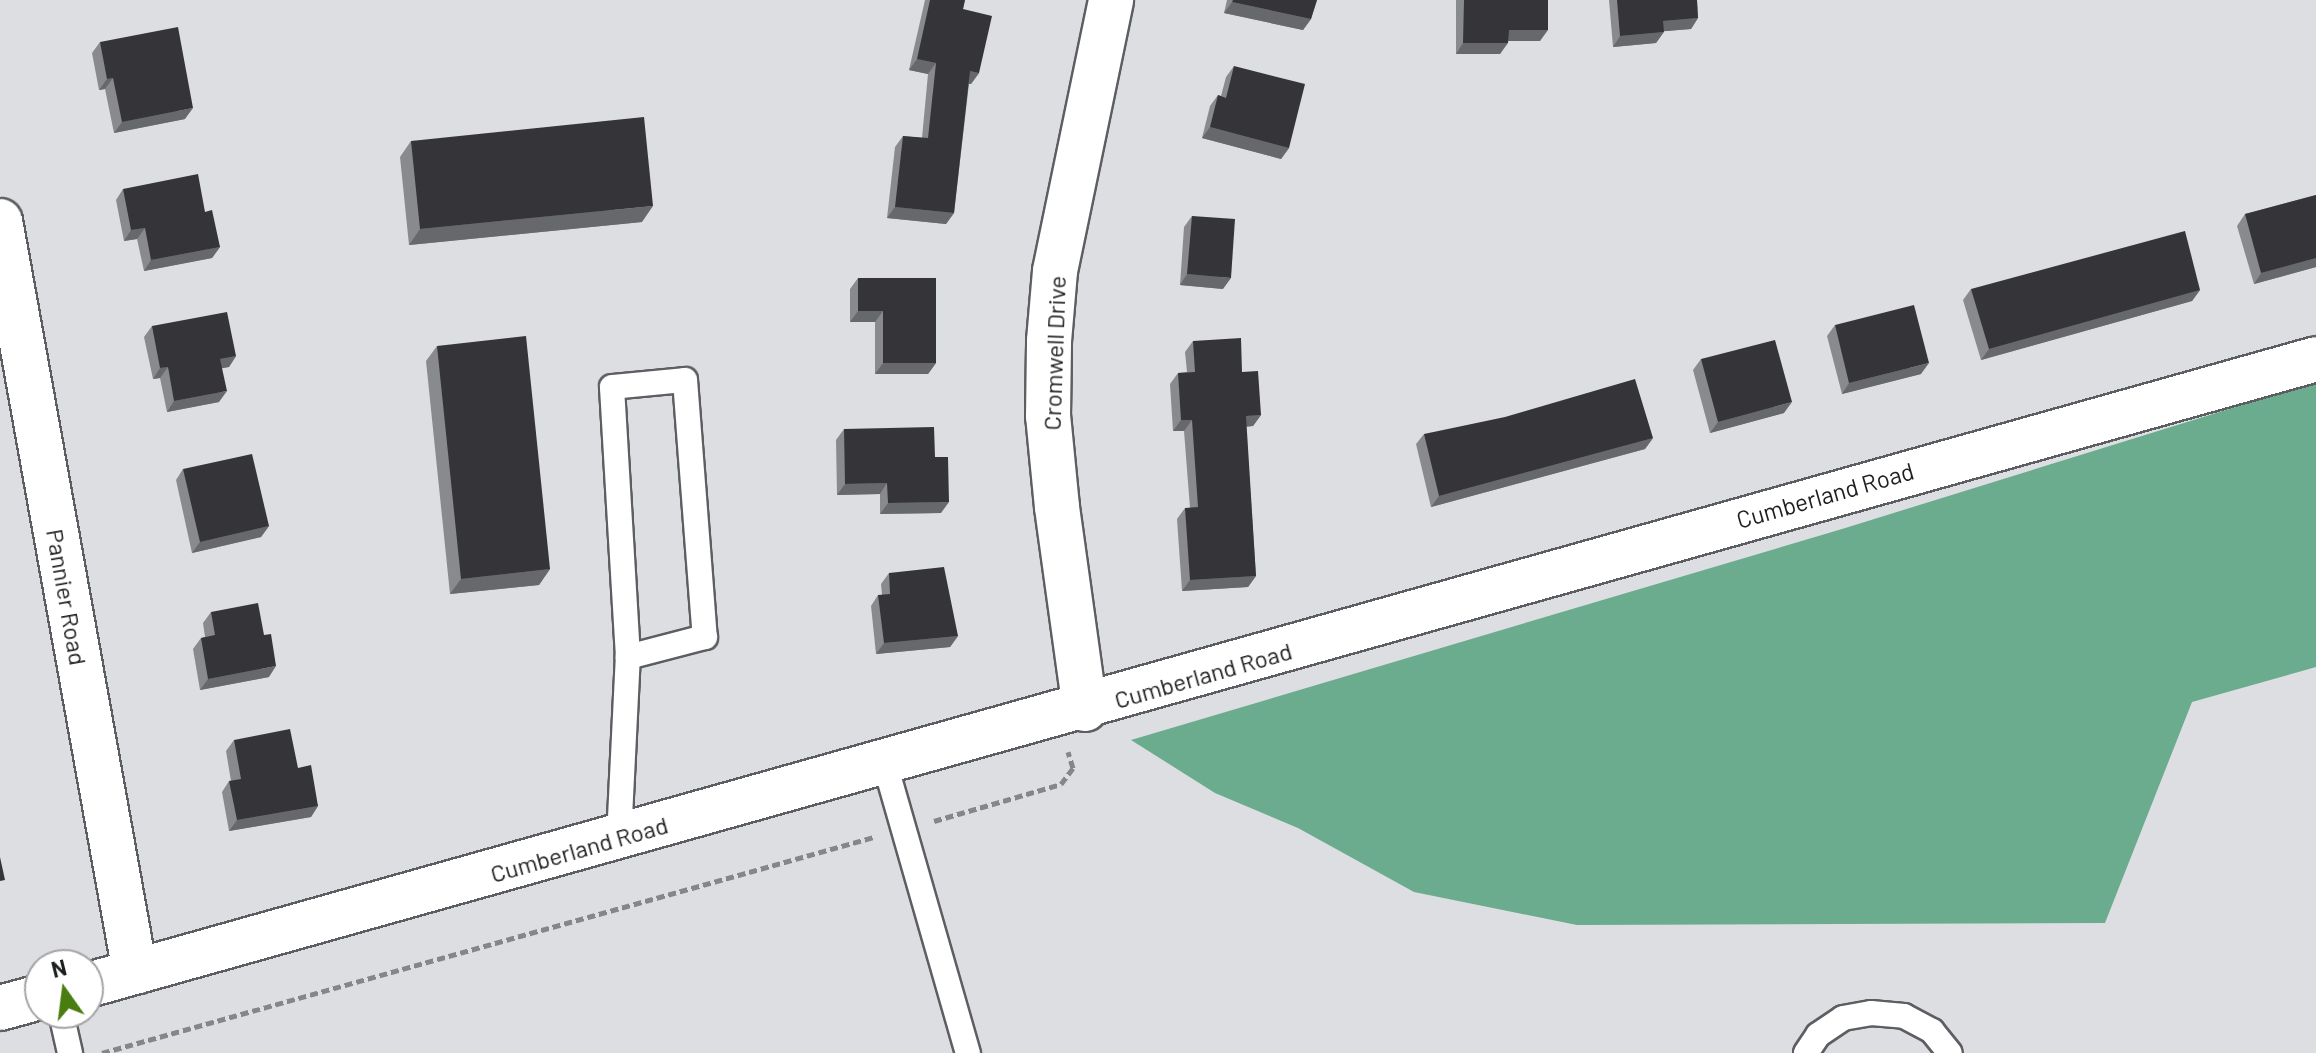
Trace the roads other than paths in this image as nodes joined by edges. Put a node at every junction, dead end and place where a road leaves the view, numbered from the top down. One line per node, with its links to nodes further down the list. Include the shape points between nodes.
1 (1111, 0): 5 (main road, Cromwell Drive, via 1055,271 1049,341 1048,416)
2 (0, 221): 8 (main road, Pannier Road)
3 (2316, 359): 5 (main road, Cumberland Road)
4 (628, 657): 4 (lane, via 612,387 685,380 705,637); 7 (lane)
5 (1071, 713): 6 (main road, Cumberland Road)
6 (885, 764): 7 (main road, Cumberland Road); 14 (lane)
7 (619, 838): 8 (main road, Cumberland Road)
8 (135, 972): 9 (main road, Cumberland Road)
9 (104, 981)
10 (24, 1001): 11 (main road)
11 (0, 1008)
12 (65, 1029): 13 (lane)
13 (70, 1053)
14 (968, 1053)
15 (1806, 1053): 16 (lane, via 1818,1035 1843,1018 1871,1013 1904,1016 1932,1031)
16 (1950, 1053)

